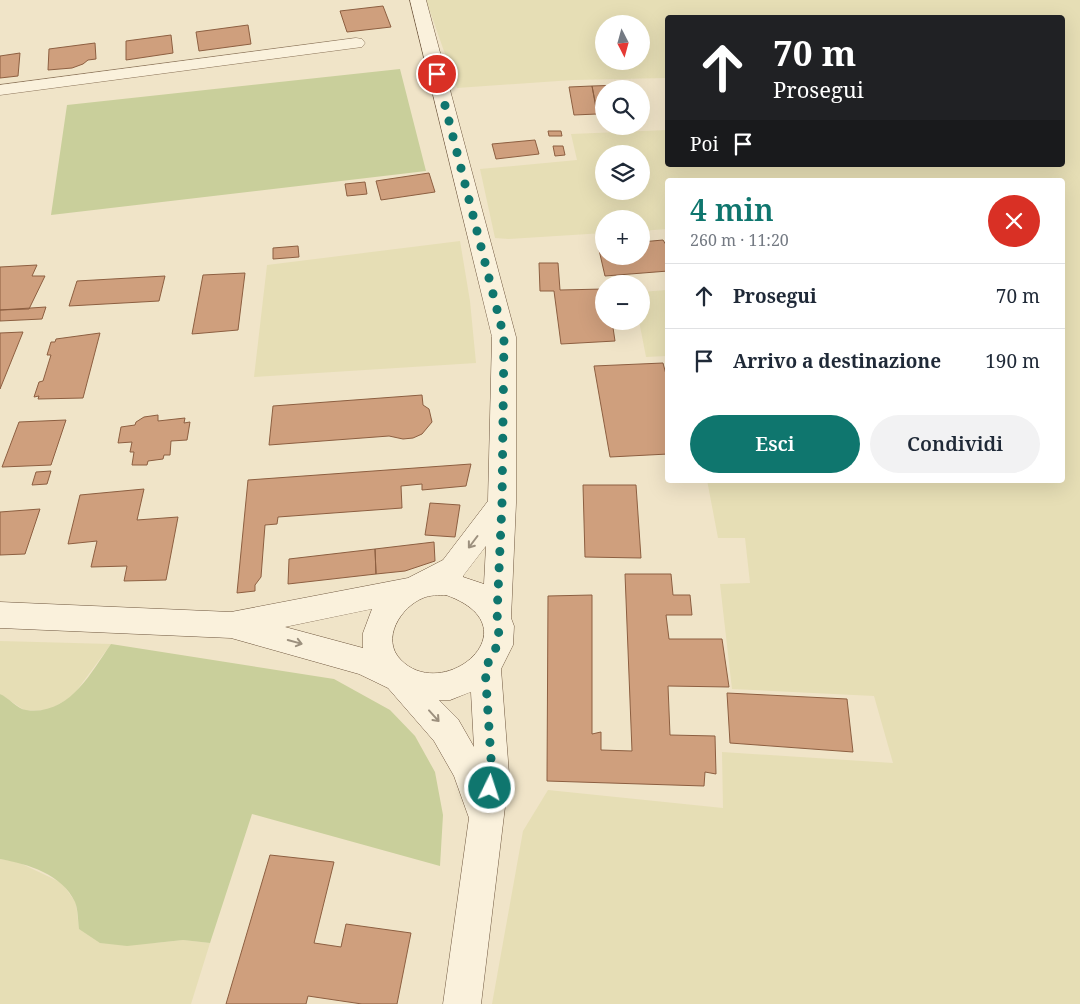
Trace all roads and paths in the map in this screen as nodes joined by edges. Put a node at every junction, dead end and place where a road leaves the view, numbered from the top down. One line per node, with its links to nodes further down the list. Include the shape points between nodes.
1 (418, 0): 4 (main road, via 504,337)
2 (356, 43): 3 (main road)
3 (0, 90)
4 (502, 503): 5 (main road, one-way to 5, via 453,568); 7 (main road)
5 (413, 589): 7 (main road, via 446,583 463,586 489,602); 8 (main road); 10 (main road, via 387,609 377,638 379,653)
6 (0, 615): 8 (main road)
7 (497, 615): 9 (main road, via 499,642)
8 (231, 624): 10 (main road, one-way to 10, via 365,662)
9 (485, 667): 10 (main road, via 453,686 425,687); 11 (main road, via 492,774)
10 (399, 678): 11 (main road, one-way to 11, via 446,730 468,769)
11 (486, 817): 12 (main road)
12 (462, 1004)

